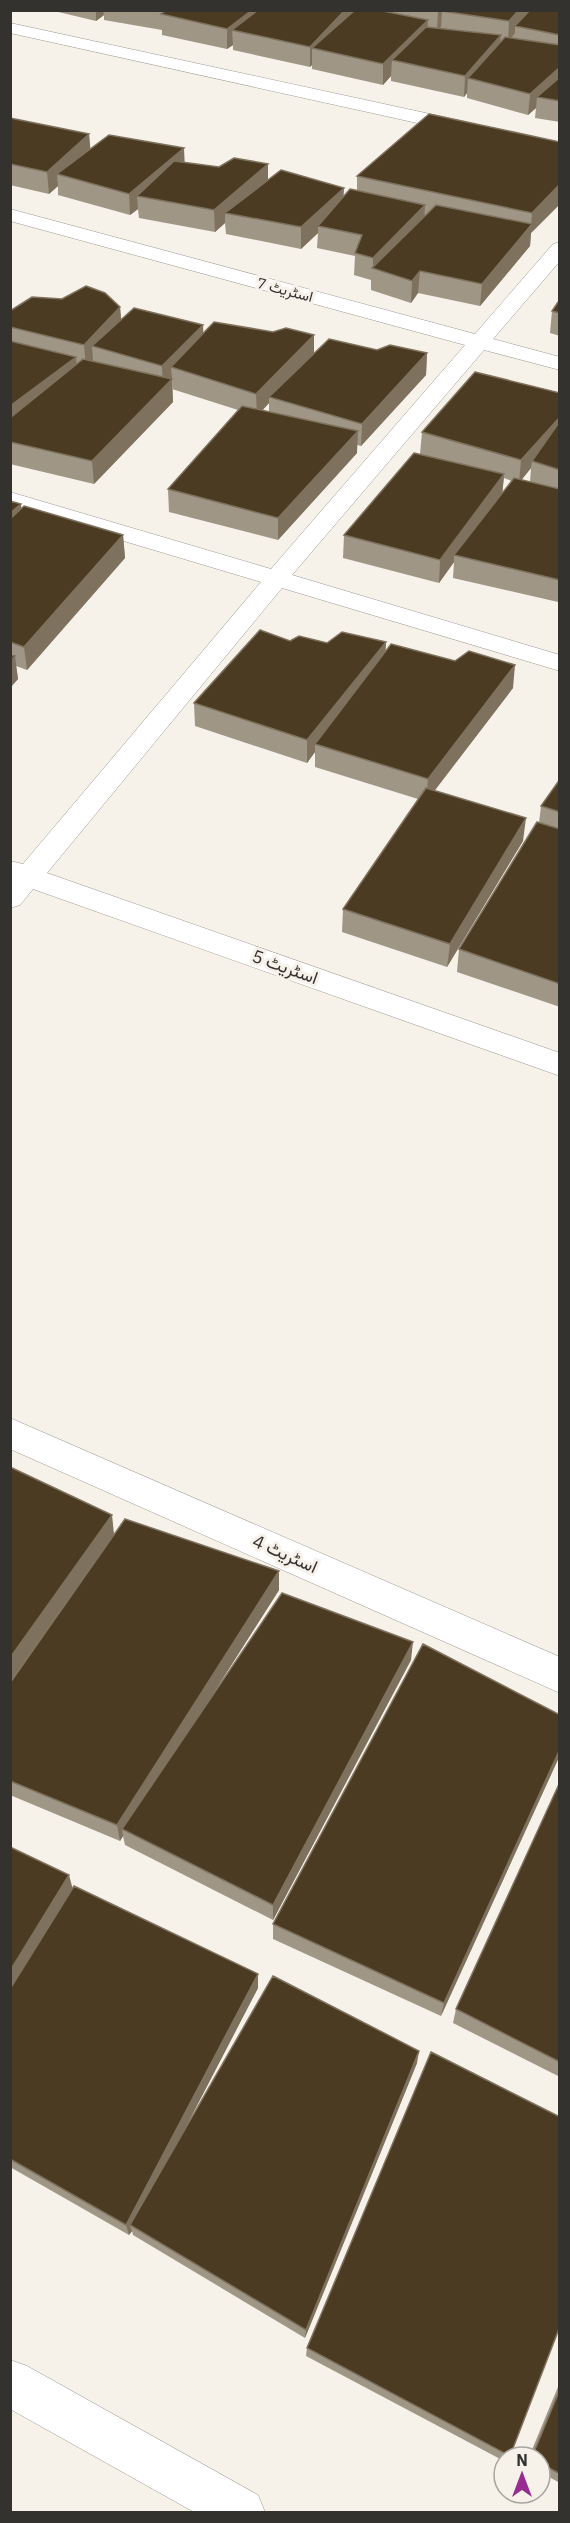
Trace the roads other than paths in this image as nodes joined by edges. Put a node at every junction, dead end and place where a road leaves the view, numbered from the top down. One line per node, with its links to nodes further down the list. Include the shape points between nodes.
1 (10, 28): 2 (street)
2 (489, 133)
3 (10, 215): 5 (street, اسٹریٹ 7)
4 (560, 248): 5 (street)
5 (479, 342): 6 (street, اسٹریٹ 7); 8 (street)
6 (560, 363)
7 (10, 499): 8 (street)
8 (276, 579): 9 (street); 10 (street)
9 (560, 663)
10 (16, 882): 11 (street, اسٹریٹ 5)
11 (560, 1065)
12 (10, 1433): 13 (street, اسٹریٹ 4)
13 (560, 1676)
14 (10, 2383): 15 (street)
15 (241, 2512)

